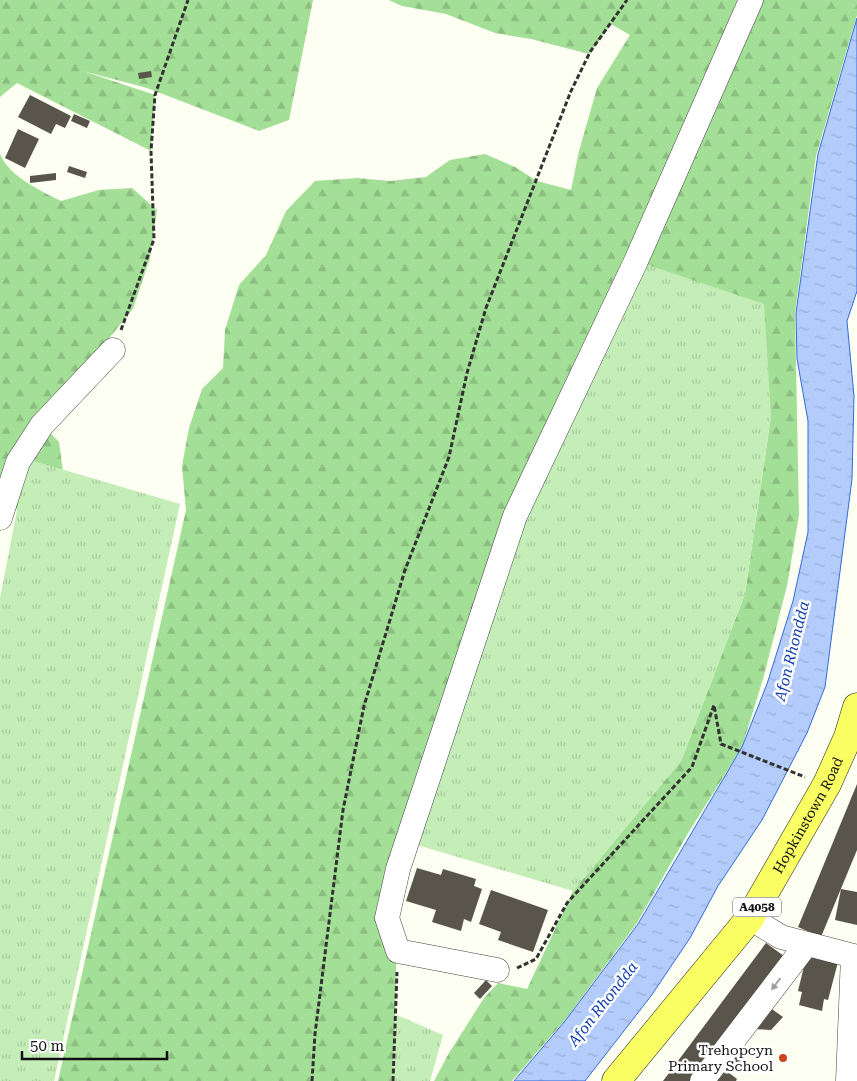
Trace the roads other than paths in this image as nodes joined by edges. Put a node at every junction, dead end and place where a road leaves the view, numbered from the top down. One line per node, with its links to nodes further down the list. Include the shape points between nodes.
1 (751, 0): 8 (street, via 636,261 515,516 398,869 387,918 398,951)
2 (114, 350): 3 (street, via 42,425 18,462)
3 (0, 518)
4 (857, 707): 5 (main road, Hopkinstown Road / A4058, via 827,784)
5 (750, 918): 6 (street, via 781,937); 9 (main road, Hopkinstown Road / A4058)
6 (806, 945): 7 (street); 10 (street, one-way to 10)
7 (855, 956): 11 (street)
8 (497, 970)
9 (616, 1081)
10 (702, 1081)
11 (848, 1081)

